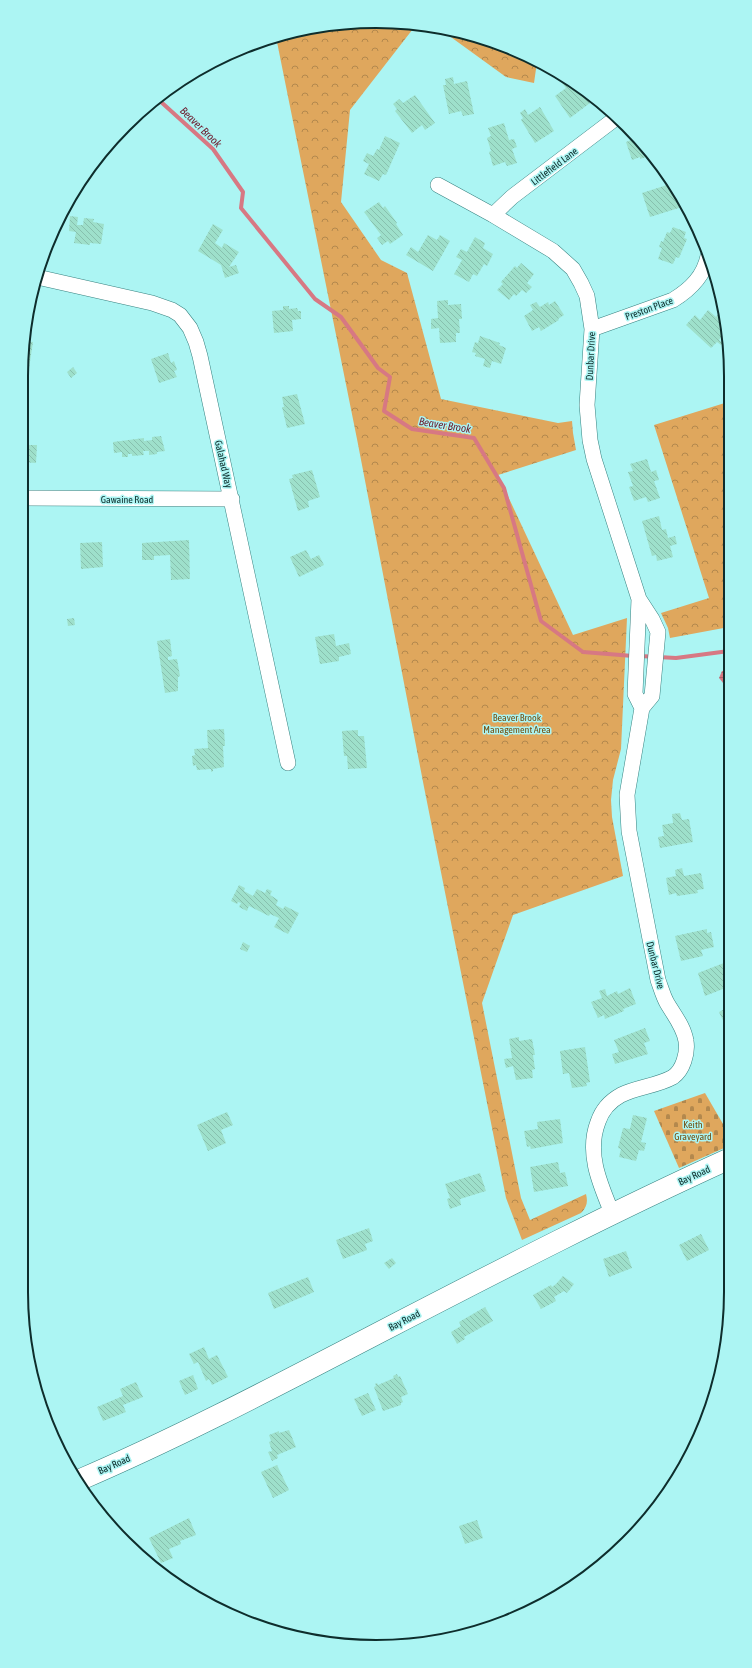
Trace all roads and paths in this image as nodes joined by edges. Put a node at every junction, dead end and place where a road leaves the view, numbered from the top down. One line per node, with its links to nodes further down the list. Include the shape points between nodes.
1 (612, 121): 3 (street, Littlefield Lane, via 512,197)
2 (438, 184): 3 (street, Dunbar Drive)
3 (493, 215): 6 (street, Dunbar Drive, via 552,251 573,269 588,296)
4 (706, 264): 6 (street, Preston Place, via 698,280 684,294)
5 (42, 278): 8 (street, Galahad Way, via 152,303 172,310 186,321 194,335 200,356)
6 (592, 329): 9 (street, Dunbar Drive, via 587,405 590,440)
7 (28, 498): 8 (street, Gawaine Road)
8 (232, 499): 11 (street, Galahad Way)
9 (639, 598): 10 (street, Dunbar Drive, via 635,694); 10 (street, Dunbar Drive, via 658,632 652,696)
10 (642, 708): 13 (street, Dunbar Drive, via 627,795 629,831 658,980 666,1001 682,1028 686,1054 681,1068 674,1076 619,1096 608,1104 601,1115 595,1131 594,1161)
11 (288, 763)
12 (724, 1161): 13 (main road, Bay Road)
13 (612, 1213): 14 (main road, Bay Road, via 272,1389)
14 (83, 1478)

